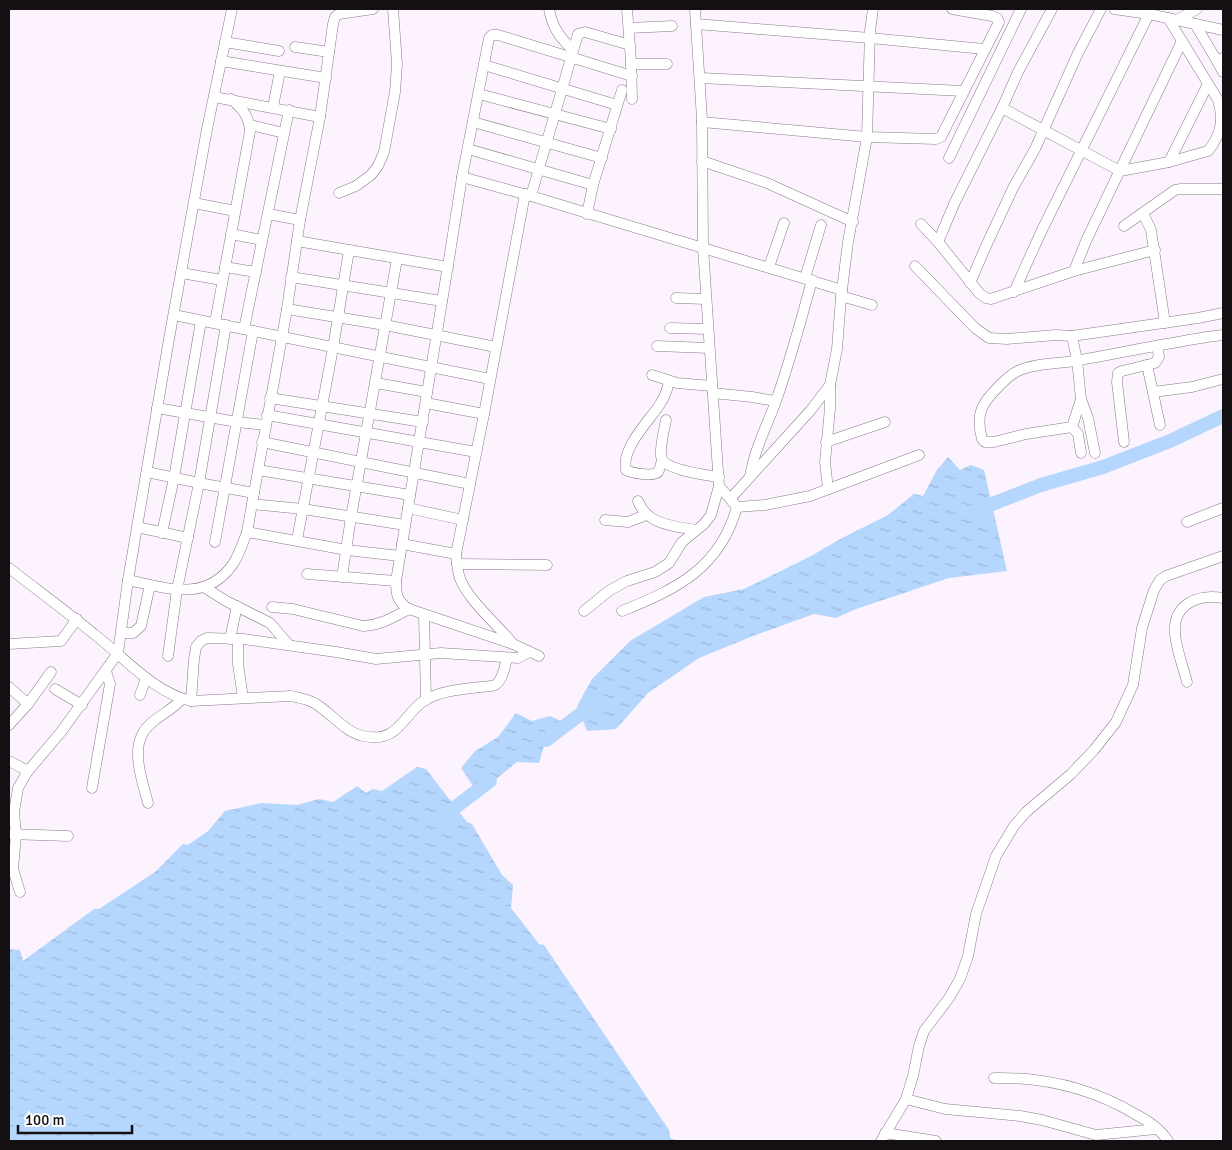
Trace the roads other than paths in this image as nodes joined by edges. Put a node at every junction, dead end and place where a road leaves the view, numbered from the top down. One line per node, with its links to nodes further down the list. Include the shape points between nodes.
1 (232, 9): 25 (street)
2 (374, 9): 14 (street)
3 (392, 9): 76 (street, via 397,64 384,152 371,175)
4 (549, 9): 31 (street, via 552,23)
5 (627, 9): 21 (street)
6 (696, 9): 18 (street)
7 (873, 9): 23 (street)
8 (952, 9): 28 (street, via 997,18 999,22)
9 (1021, 9): 68 (street)
10 (1052, 9): 53 (street)
11 (1101, 9): 61 (street)
12 (1114, 9): 16 (street)
13 (1197, 9): 15 (street)
14 (339, 11): 30 (street, via 333,24)
15 (1185, 11): 17 (street)
16 (1149, 14): 17 (street); 66 (street)
17 (1167, 16): 19 (street); 24 (street)
18 (696, 24): 23 (street); 41 (street)
19 (1195, 24): 22 (street); 32 (street)
20 (672, 26): 21 (street)
21 (629, 28): 26 (street)
22 (1223, 30)
23 (870, 38): 28 (street); 43 (street)
24 (1182, 41): 42 (street); 72 (street)
25 (225, 42): 29 (street); 33 (street)
26 (630, 45): 31 (street, via 580,32); 34 (street)
27 (295, 47): 30 (street)
28 (984, 49): 46 (street)
29 (279, 51)
30 (329, 52): 40 (street)
31 (571, 54): 36 (street, via 492,35); 39 (street); 44 (street)
32 (1220, 59): 38 (street)
33 (221, 61): 37 (street); 48 (street)
34 (631, 64): 35 (street); 39 (street)
35 (667, 64)
36 (484, 65): 44 (street); 47 (street)
37 (280, 71): 40 (street); 52 (street)
38 (1223, 72)
39 (632, 76): 50 (street)
40 (326, 78): 56 (street)
41 (701, 78): 43 (street); 58 (street)
42 (1208, 84): 70 (street); 70 (street, via 1221,112 1219,134 1208,151)
43 (869, 86): 46 (street); 63 (street)
44 (562, 88): 51 (street); 55 (street)
45 (622, 90): 51 (street)
46 (963, 91): 63 (street, via 941,137)
47 (479, 94): 55 (street); 57 (street)
48 (214, 97): 49 (street); 78 (street)
49 (231, 99): 52 (street); 59 (street, via 248,116)
50 (632, 99)
51 (617, 105): 60 (street)
52 (274, 107): 54 (street)
53 (1002, 108): 61 (street); 92 (street, via 954,202)
54 (289, 110): 56 (street); 62 (street)
55 (555, 114): 60 (street); 64 (street)
56 (320, 117): 83 (street)
57 (473, 122): 64 (street); 65 (street)
58 (702, 122): 63 (street); 69 (street)
59 (250, 125): 62 (street); 79 (street)
60 (610, 129): 67 (street)
61 (1043, 130): 66 (street); 107 (street)
62 (284, 133): 81 (street)
63 (867, 137): 84 (street)
64 (546, 142): 67 (street); 71 (street)
65 (468, 149): 71 (street); 73 (street)
66 (1081, 151): 72 (street); 109 (street)
67 (602, 158): 74 (street)
68 (949, 158)
69 (702, 161): 84 (street, via 767,183); 93 (street)
70 (1169, 162): 72 (street)
71 (538, 170): 74 (street); 77 (street)
72 (1120, 171): 101 (street)
73 (462, 177): 77 (street); 99 (street)
74 (593, 186): 82 (street)
75 (1223, 189): 80 (street, via 1175,190)
76 (339, 193)
77 (528, 195): 82 (street); 134 (street)
78 (194, 203): 79 (street); 103 (street)
79 (236, 211): 89 (street)
80 (1143, 213): 88 (street); 95 (street)
81 (268, 214): 83 (street); 90 (street)
82 (587, 214): 93 (street)
83 (300, 220): 91 (street)
84 (853, 222): 111 (street)
85 (784, 223): 100 (street)
86 (921, 224): 92 (street)
87 (821, 225): 105 (street)
88 (1124, 226)
89 (231, 234): 90 (street); 98 (street)
90 (262, 240): 102 (street)
91 (297, 241): 94 (street); 104 (street)
92 (938, 242): 107 (street)
93 (703, 247): 100 (street); 113 (street)
94 (349, 250): 96 (street); 108 (street)
95 (1155, 250): 101 (street); 122 (street)
96 (397, 258): 99 (street); 110 (street)
97 (915, 266): 130 (street, via 975,328 989,338)
98 (225, 267): 102 (street); 106 (street)
99 (448, 267): 114 (street)
100 (769, 267): 105 (street)
101 (1074, 271): 109 (street)
102 (256, 272): 127 (street)
103 (181, 273): 106 (street); 118 (street)
104 (291, 277): 108 (street); 116 (street)
105 (809, 279): 111 (street); 152 (street, via 796,342)
106 (222, 280): 121 (street)
107 (970, 283): 109 (street, via 986,298)
108 (343, 286): 110 (street); 119 (street)
109 (1014, 292)
110 (391, 293): 114 (street); 124 (street)
111 (841, 293): 115 (street); 146 (street, via 837,349)
112 (676, 298): 113 (street)
113 (706, 299): 126 (street)
114 (442, 301): 129 (street)
115 (872, 305)
116 (287, 310): 119 (street); 131 (street)
117 (1223, 313): 122 (street)
118 (174, 315): 120 (street); 155 (street)
119 (338, 316): 124 (street); 135 (street)
120 (201, 321): 121 (street); 156 (street)
121 (215, 323): 123 (street)
122 (1165, 323): 130 (street)
123 (226, 325): 127 (street); 159 (street)
124 (385, 325): 129 (street); 137 (street)
125 (670, 328): 126 (street)
126 (708, 329): 136 (street)
127 (248, 330): 131 (street); 162 (street)
128 (1223, 335): 133 (street)
129 (437, 336): 134 (street); 140 (street)
130 (1072, 336): 138 (street)
131 (281, 338): 135 (street); 150 (street)
132 (657, 346): 136 (street)
133 (1157, 346): 138 (street); 139 (street, via 1157,360)
134 (496, 347): 142 (street)
135 (333, 348): 137 (street); 154 (street)
136 (709, 348): 147 (street)
137 (380, 356): 140 (street); 145 (street)
138 (1077, 360): 151 (street); 167 (street, via 1031,367 1007,378 983,404 979,428 982,439 990,443)
139 (1147, 365): 149 (street); 172 (street, via 1122,371 1117,377)
140 (432, 367): 142 (street); 148 (street)
141 (652, 375): 144 (street)
142 (490, 379): 158 (street)
143 (1223, 379): 149 (street, via 1192,388)
144 (669, 382): 147 (street); 178 (street, via 661,402 634,440 625,466 627,472 653,475 658,472)
145 (376, 383): 148 (street); 157 (street)
146 (830, 385): 171 (street); 185 (street)
147 (712, 390): 152 (street); 186 (street)
148 (427, 392): 153 (street)
149 (1153, 392): 166 (street)
150 (270, 398): 154 (street); 160 (street)
151 (1081, 399): 167 (street); 176 (street)
152 (776, 402): 185 (street, via 753,457)
153 (426, 403): 158 (street); 163 (street)
154 (322, 406): 157 (street); 165 (street)
155 (158, 408): 156 (street); 181 (street)
156 (185, 412): 159 (street); 183 (street)
157 (370, 413): 163 (street); 168 (street)
158 (484, 414): 173 (street)
159 (209, 418): 162 (street); 187 (street)
160 (266, 420): 162 (street); 165 (street); 170 (street)
161 (666, 420): 178 (street)
162 (237, 422): 189 (street)
163 (423, 422): 169 (street)
164 (885, 422): 171 (street)
165 (319, 424): 168 (street); 174 (street)
166 (1160, 425)
167 (1072, 427): 175 (street, via 1078,434)
168 (366, 433): 169 (street); 179 (street)
169 (420, 441): 173 (street); 182 (street)
170 (262, 442): 174 (street); 180 (street)
171 (826, 442): 191 (street)
172 (1124, 442)
173 (476, 452): 188 (street)
174 (314, 453): 179 (street); 184 (street)
175 (1081, 453)
176 (1094, 453)
177 (919, 455): 191 (street)
178 (662, 460): 186 (street, via 680,470)
179 (361, 462): 182 (street); 190 (street)
180 (258, 470): 184 (street); 192 (street)
181 (147, 472): 183 (street); 206 (street)
182 (414, 474): 188 (street); 193 (street)
183 (174, 478): 187 (street); 209 (street)
184 (309, 478): 190 (street); 199 (street)
185 (749, 478): 195 (street)
186 (719, 481): 195 (street); 207 (street, via 711,515)
187 (199, 483): 189 (street); 210 (street)
188 (470, 484): 202 (street)
189 (225, 487): 192 (street); 212 (street)
190 (357, 487): 193 (street); 201 (street)
191 (828, 489): 195 (street, via 765,505)
192 (254, 493): 196 (street)
193 (410, 495): 197 (street)
194 (638, 501): 200 (street)
195 (734, 502): 232 (street, via 726,535 716,553 696,573 678,587)
196 (252, 504): 199 (street); 208 (street)
197 (408, 508): 202 (street); 205 (street)
198 (1223, 508): 204 (street)
199 (303, 509): 201 (street); 211 (street)
200 (646, 515): 203 (street, via 628,522); 207 (street, via 666,524)
201 (351, 517): 205 (street); 214 (street)
202 (463, 520): 217 (street)
203 (605, 520)
204 (1187, 522)
205 (406, 525): 213 (street)
206 (137, 528): 209 (street); 222 (street)
207 (696, 530): 231 (street, via 682,542 675,556 663,568 610,590)
208 (247, 532): 211 (street); 225 (street, via 233,564 215,582)
209 (162, 533): 210 (street)
210 (188, 538): 226 (street)
211 (297, 540): 214 (street)
212 (216, 542)
213 (402, 544): 215 (street); 217 (street)
214 (346, 550): 215 (street); 221 (street)
215 (400, 556): 223 (street)
216 (1223, 556): 265 (street, via 1160,580 1142,628 1133,686 1116,722 1071,774 1026,812 1004,841 976,914 960,979 924,1032)
217 (456, 559): 218 (street); 238 (street, via 461,582)
218 (547, 565)
219 (9, 568): 234 (street)
220 (307, 574): 221 (street)
221 (342, 577): 223 (street)
222 (128, 580): 224 (street); 235 (street)
223 (396, 581): 230 (street, via 398,599)
224 (150, 584): 226 (street); 235 (street, via 141,626 133,633)
225 (204, 587): 226 (street); 228 (street)
226 (177, 590): 242 (street)
227 (1223, 598): 247 (street, via 1204,597 1189,602 1175,623 1176,641)
228 (237, 606): 236 (street); 239 (street, via 270,622)
229 (272, 607): 230 (street, via 363,626 374,626)
230 (409, 608): 233 (street)
231 (584, 612)
232 (622, 612)
233 (424, 615): 238 (street); 241 (street)
234 (77, 620): 237 (street, via 61,641); 240 (street)
235 (121, 633): 240 (street)
236 (234, 639): 239 (street); 251 (street); 252 (street, via 207,638 196,647)
237 (9, 644)
238 (513, 644): 243 (street, via 534,654)
239 (288, 645): 241 (street, via 376,659)
240 (118, 653): 244 (street); 246 (street)
241 (424, 655): 243 (street, via 440,653); 253 (street)
242 (168, 656)
243 (507, 658): 253 (street, via 497,684)
244 (106, 671): 255 (street); 259 (street, via 110,684)
245 (51, 672): 254 (street)
246 (146, 678): 250 (street); 252 (street)
247 (1187, 682)
248 (9, 687): 254 (street)
249 (55, 690): 255 (street)
250 (140, 695)
251 (242, 698): 252 (street); 253 (street, via 291,696 304,699 315,703 349,730 374,737 396,731 407,716)
252 (186, 700): 260 (street, via 156,720 142,734 138,753)
253 (426, 700)
254 (28, 704): 256 (street)
255 (82, 705): 258 (street)
256 (9, 725)
257 (9, 761): 258 (street)
258 (28, 771): 261 (street, via 18,788)
259 (92, 788)
260 (148, 803)
261 (12, 835): 262 (street); 263 (street, via 13,869)
262 (68, 836)
263 (20, 892)
264 (994, 1078): 266 (street, via 1028,1079 1084,1090 1114,1102)
265 (906, 1099): 267 (street); 268 (street, via 944,1108 1035,1118)
266 (1156, 1129): 268 (street); 270 (street)
267 (883, 1137): 269 (street)
268 (1100, 1138)
269 (936, 1141)
270 (1168, 1141)

